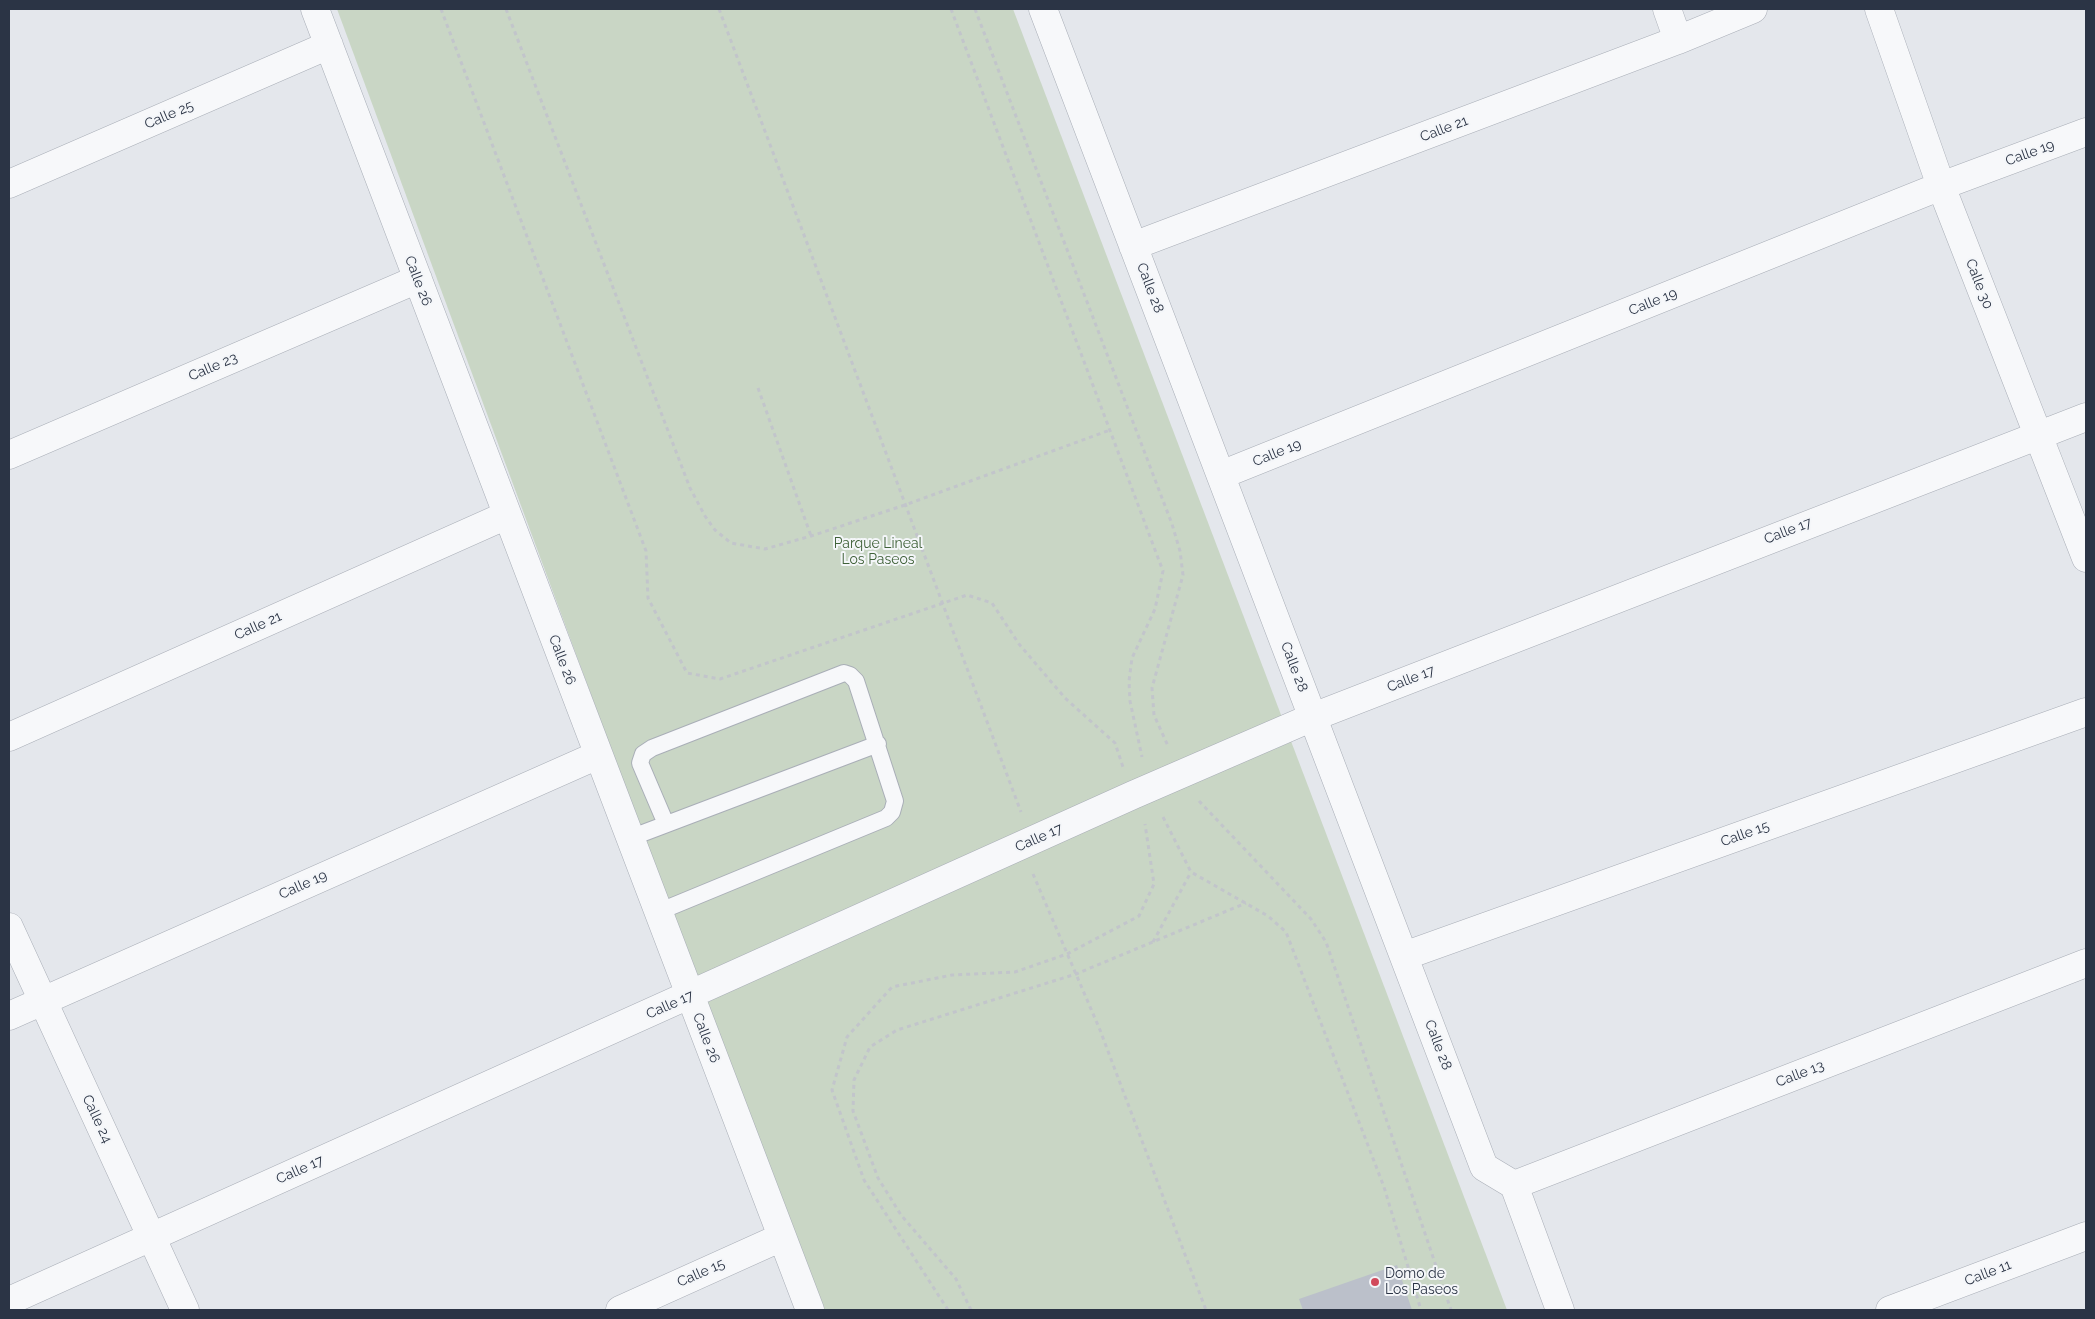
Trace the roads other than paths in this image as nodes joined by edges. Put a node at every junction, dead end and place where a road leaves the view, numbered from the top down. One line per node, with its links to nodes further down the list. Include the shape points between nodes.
1 (315, 9): 7 (street, Calle 26)
2 (1043, 9): 11 (street, Calle 28)
3 (1667, 9): 6 (street)
4 (1753, 9): 6 (street, Calle 21)
5 (1879, 9): 10 (street, Calle 30)
6 (1678, 40): 11 (street, Calle 21)
7 (329, 46): 9 (street, Calle 25); 12 (street, Calle 26)
8 (2086, 132): 10 (street, Calle 19)
9 (9, 184)
10 (1941, 186): 14 (street, Calle 30); 16 (street, Calle 19)
11 (1133, 246): 16 (street, Calle 28)
12 (418, 279): 15 (street, Calle 23); 17 (street, Calle 26)
13 (2086, 417): 14 (street, Calle 17)
14 (2038, 434): 18 (street, Calle 30); 20 (street, Calle 17)
15 (9, 455)
16 (1221, 475): 20 (street, Calle 28)
17 (507, 515): 21 (street, Calle 21); 23 (street, Calle 26)
18 (2086, 558)
19 (2086, 712): 28 (street, Calle 15)
20 (1313, 717): 28 (street, Calle 28); 30 (street, Calle 17)
21 (9, 737)
22 (878, 744): 24 (lane); 24 (lane, via 856,681 844,673 643,754 640,763); 26 (lane, via 895,800 892,812 886,818)
23 (598, 755): 25 (street, Calle 26); 31 (street, Calle 19)
24 (666, 824): 25 (lane)
25 (630, 838): 26 (street, Calle 26)
26 (658, 912): 30 (street, Calle 26)
27 (9, 927): 31 (street, Calle 24)
28 (1404, 956): 33 (street, Calle 28, via 1484,1166)
29 (2086, 963): 33 (street, Calle 13)
30 (690, 996): 34 (street, Calle 17); 36 (street, Calle 26)
31 (41, 1001): 32 (street, Calle 19); 34 (street, Calle 24)
32 (9, 1016)
33 (1514, 1185): 41 (street)
34 (152, 1236): 37 (street, Calle 17); 38 (street, Calle 24)
35 (2086, 1236): 42 (street, Calle 11)
36 (782, 1237): 39 (street, Calle 15); 40 (street, Calle 26)
37 (9, 1301)
38 (185, 1310)
39 (620, 1310)
40 (810, 1310)
41 (1560, 1310)
42 (1890, 1310)

